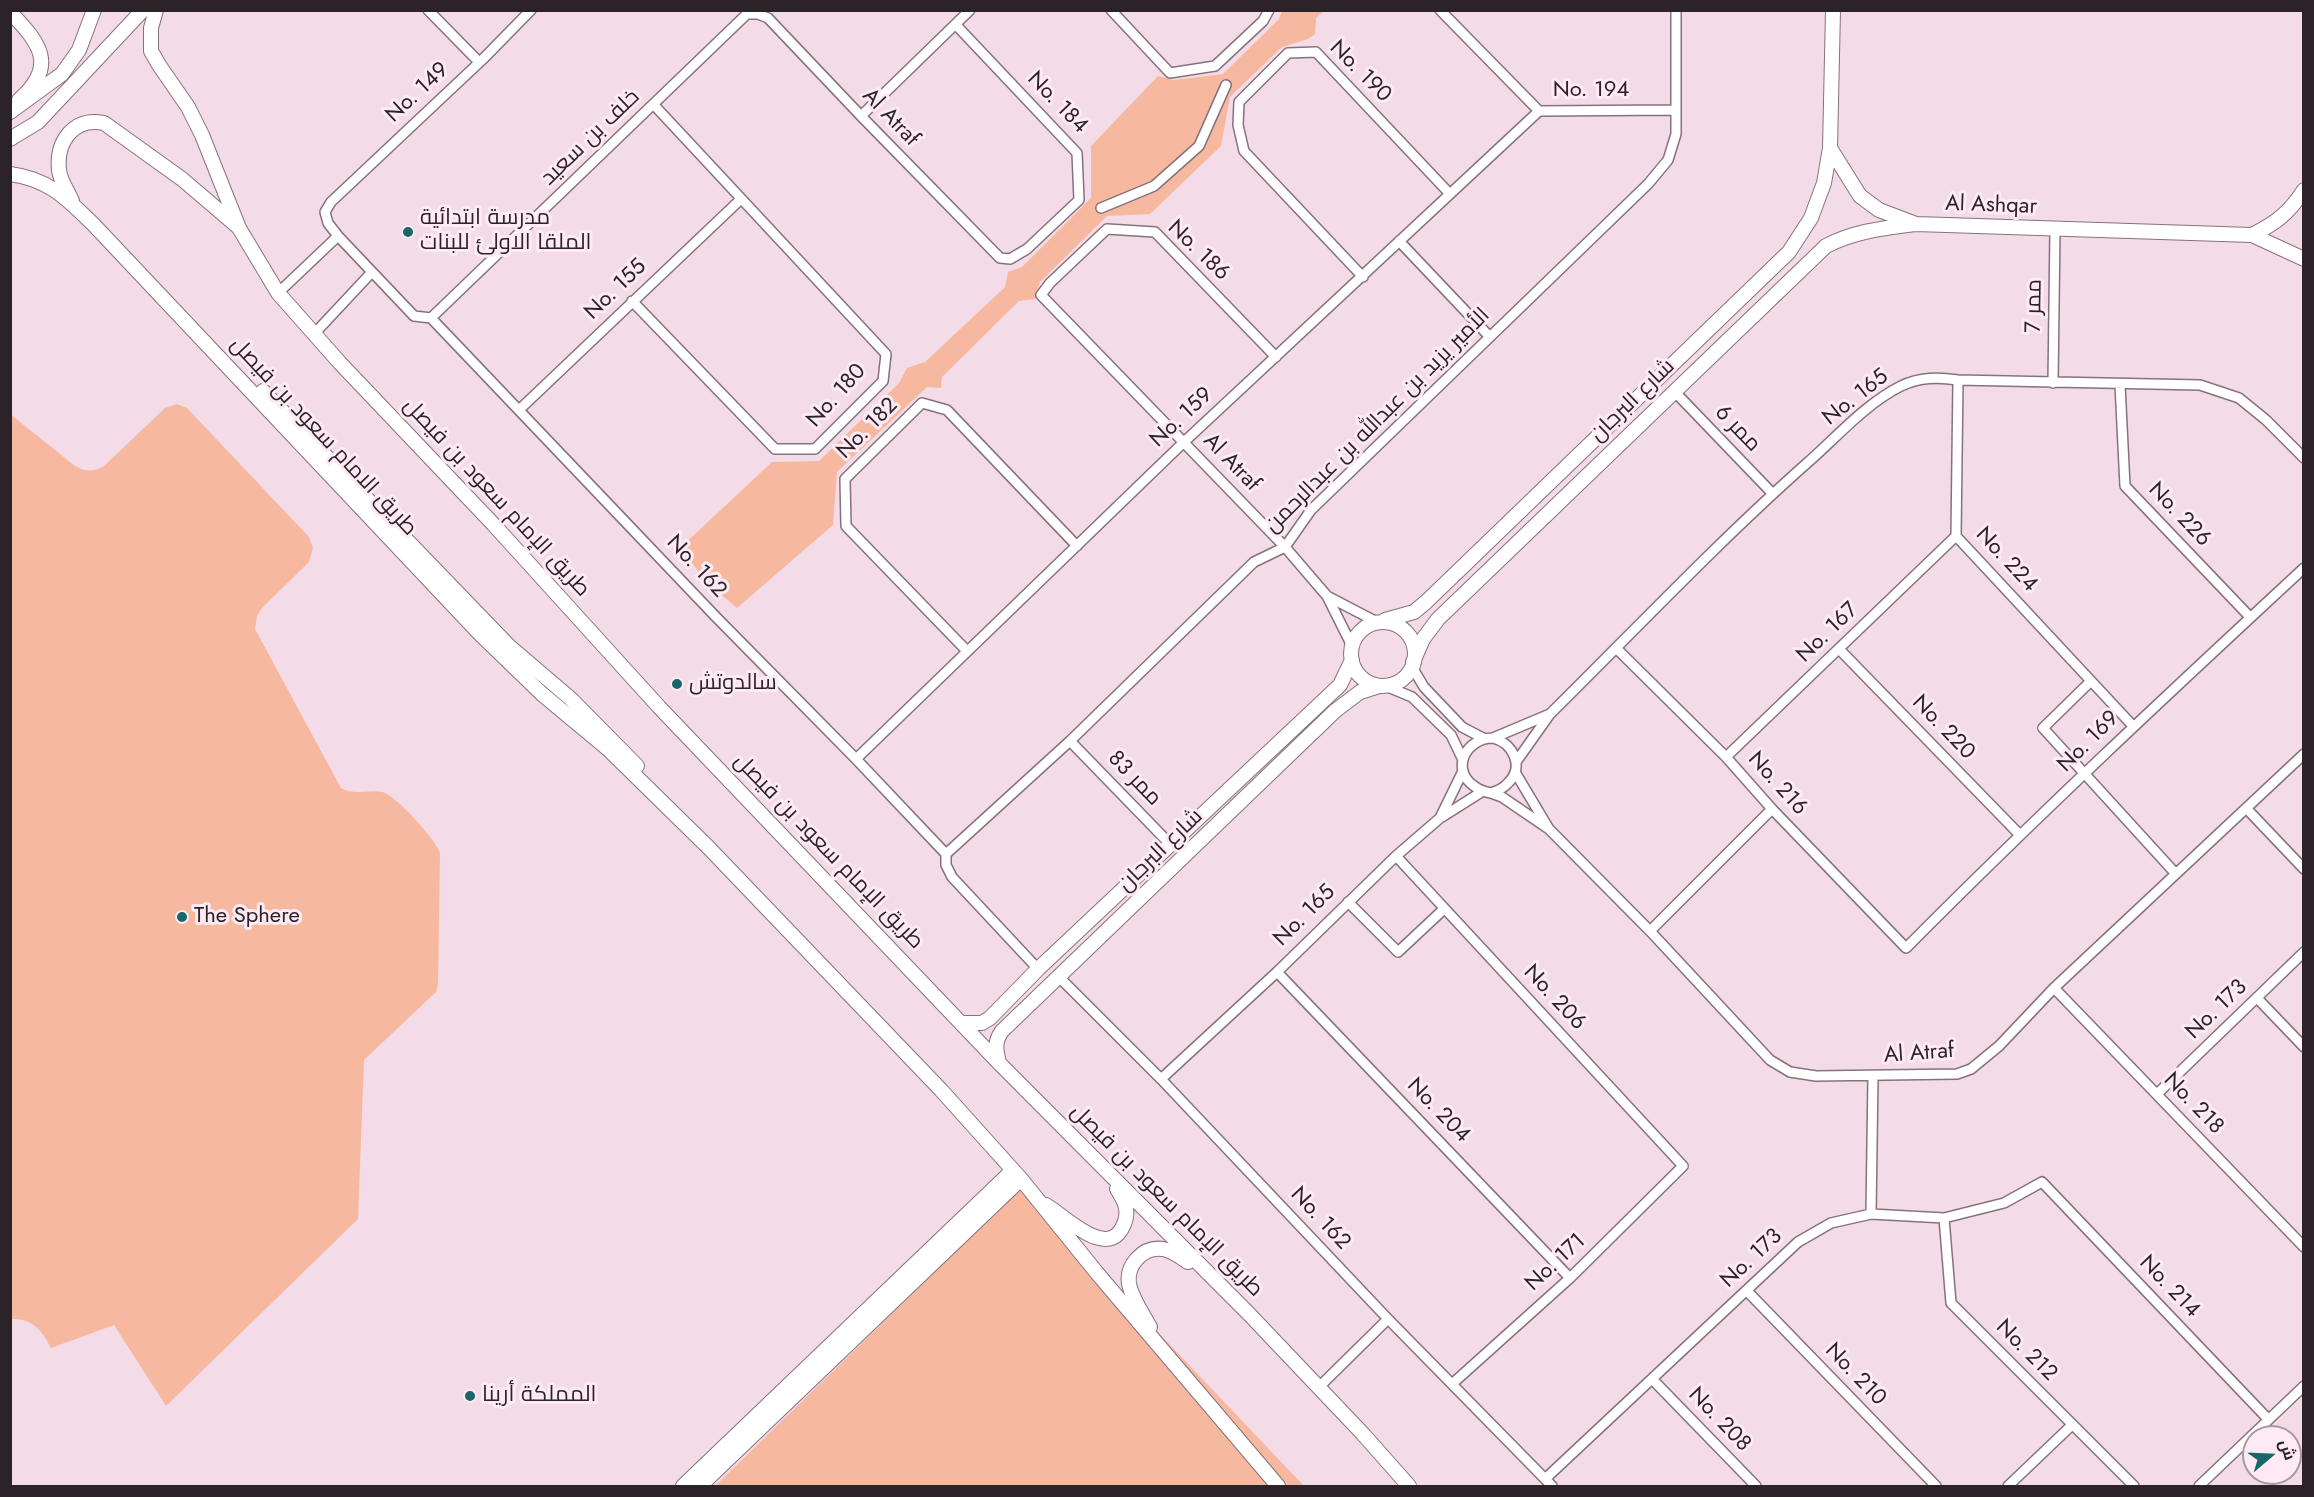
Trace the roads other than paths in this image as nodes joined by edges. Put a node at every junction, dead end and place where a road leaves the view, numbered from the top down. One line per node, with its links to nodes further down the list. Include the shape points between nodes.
1 (94, 10): 18 (main road, via 79,50 62,74)
2 (143, 10): 22 (main road, via 38,122)
3 (156, 10): 32 (main road, via 151,51 202,135)
4 (428, 10): 15 (street)
5 (531, 10): 15 (street, No. 149)
6 (970, 10): 14 (street)
7 (1111, 10): 8 (street, via 1170,73 1215,66 1263,21)
8 (1269, 10)
9 (1440, 10): 20 (street, No. 194)
10 (1676, 10): 19 (street, الأمير يزيد بن عبدالله بن عبدالرحمن)
11 (1833, 10): 23 (main road)
12 (10, 12): 18 (main road, via 32,36 42,59 36,80)
13 (749, 12): 17 (street, خلف بن سعيد); 21 (street, Al Atraf, via 768,18)
14 (956, 25): 21 (street); 37 (street, No. 184, via 1077,153 1078,200 1027,249 1010,259)
15 (479, 62): 28 (street, No. 149)
16 (1226, 85): 30 (street, via 1199,146 1154,186)
17 (654, 105): 27 (street, No. 180); 45 (street, خلف بن سعيد)
18 (10, 110)
19 (1675, 110): 20 (street, No. 194); 47 (street, الأمير يزيد بن عبدالله بن عبدالرحمن, via 1676,134 1668,160 1648,184)
20 (1539, 111): 26 (street, No. 159)
21 (861, 116): 37 (street, Al Atraf)
22 (10, 139)
23 (1830, 148): 31 (main road, Al Ashqar, via 1860,196 1879,210); 63 (main road, شارع البرجان, via 1824,183 1811,218 1789,252 1426,602 1414,612)
24 (10, 174): 29 (main road, via 52,187)
25 (2304, 190): 34 (main road, via 2274,224)
26 (1450, 194): 36 (street, No. 159); 40 (street, No. 190, via 1316,52 1288,53 1239,102 1238,126 1244,151)
27 (741, 199): 42 (street, No. 155); 42 (street, No. 180, via 886,354 884,381 815,449 775,449)
28 (331, 202): 35 (street, No. 162, via 325,212)
29 (76, 208): 32 (main road, via 61,178 60,154 75,127 98,122 182,179); 44 (main road, طريق الامام سعود بن فيصل)
30 (1101, 208)
31 (1916, 224): 33 (main road, Al Ashqar); 52 (main road, شارع البرجان, via 1843,237 1826,246)
32 (239, 228): 41 (main road, طريق الإمام سعود بن فيصل)
33 (2055, 229): 34 (main road, Al Ashqar); 50 (street, ممر 7)
34 (2252, 235): 38 (main road)
35 (338, 236): 39 (street, No. 162); 41 (street)
36 (1399, 241): 40 (street, No. 159); 47 (street)
37 (1000, 258)
38 (2304, 259)
39 (372, 272): 45 (street, No. 162, via 414,316); 46 (street)
40 (1363, 277): 48 (street, No. 159)
41 (278, 293): 46 (main road, طريق الإمام سعود بن فيصل)
42 (632, 301): 53 (street, No. 155)
43 (1054, 307): 48 (street, No. 186, via 1041,295 1107,229 1155,232); 54 (street, Al Atraf)
44 (182, 318): 85 (main road, طريق الامام سعود بن فيصل, via 457,611); 85 (main road, via 248,375 509,646 611,737)
45 (431, 318): 53 (street, No. 162)
46 (315, 333): 104 (main road, طريق الإمام سعود بن فيصل, via 660,708)
47 (1489, 336): 59 (street, الأمير يزيد بن عبدالله بن عبدالرحمن, via 1311,510)
48 (1276, 357): 54 (street, No. 159)
49 (1958, 380): 50 (street, No. 165); 56 (street, No. 165, via 1920,379 1900,387 1868,409); 57 (street, No. 224)
50 (2053, 383): 51 (street, No. 165)
51 (2120, 385): 55 (street, No. 165, via 2200,385 2239,398); 62 (street, No. 226, via 2125,486)
52 (1674, 391): 56 (street, ممر 6); 69 (main road, شارع البرجان, via 1438,619 1423,639)
53 (520, 409): 78 (street, No. 162)
54 (1184, 442): 58 (street, No. 159); 59 (street, Al Atraf)
55 (2304, 459)
56 (1773, 494): 65 (street, No. 165)
57 (1956, 536): 66 (street, No. 167); 70 (street, No. 224)
58 (1077, 546): 67 (street, No. 159); 67 (street, No. 182, via 947,410 922,403 845,479 846,526)
59 (1285, 547): 61 (street, Al Atraf); 75 (street, الأمير يزيد بن عبدالله بن عبدالرحمن, via 1254,562)
60 (2304, 568): 62 (street, No. 169)
61 (1328, 596): 63 (street); 64 (street)
62 (2250, 617): 73 (street, No. 169)
63 (1380, 621): 64 (main road, شارع البرجان, via 1356,634); 69 (main road, via 1400,626 1409,634 1414,644)
64 (1351, 644): 68 (main road)
65 (1616, 648): 72 (street, No. 165); 77 (street, No. 216)
66 (1839, 649): 77 (street, No. 167); 88 (street, No. 220)
67 (966, 651): 78 (street, No. 159)
68 (1352, 660): 71 (main road, via 1362,678); 89 (main road, شارع البرجان, via 1340,685)
69 (1413, 664): 71 (main road, شارع البرجان, via 1404,680); 74 (street, via 1424,687 1462,727)
70 (2091, 681): 73 (street, No. 224); 81 (street, via 2043,728)
71 (1383, 686): 79 (street, via 1412,697 1455,742); 101 (main road, شارع البرجان, via 1360,692 1335,711)
72 (1550, 714): 74 (street); 80 (street)
73 (2133, 726): 81 (street, No. 169)
74 (1488, 738): 79 (street, via 1468,748); 80 (street, via 1509,746)
75 (1070, 741): 89 (street, ممر 83); 90 (street, الأمير يزيد بن عبدالله بن عبدالرحمن)
76 (2304, 754): 83 (street, Al Atraf)
77 (1726, 757): 84 (street, No. 216)
78 (856, 759): 90 (street, No. 162)
79 (1463, 766): 82 (street, via 1469,782); 86 (street, No. 165)
80 (1516, 767): 82 (street, via 1507,785); 87 (street, Al Atraf)
81 (2085, 774): 88 (street, No. 169); 93 (street)
82 (1487, 792): 86 (street); 87 (street, Al Atraf, via 1502,797)
83 (2246, 808): 92 (street); 93 (street, Al Atraf)
84 (1772, 809): 96 (street); 97 (street, No. 216)
85 (675, 815): 111 (main road, via 789,929)
86 (1440, 818): 91 (street, No. 165)
87 (1549, 829): 96 (street, Al Atraf)
88 (2019, 834): 97 (street, No. 169)
89 (1170, 844): 99 (main road, شارع البرجان)
90 (946, 854): 99 (street, No. 162, via 952,876)
91 (1396, 856): 94 (street, No. 165); 95 (street, No. 206)
92 (2304, 869)
93 (2176, 874): 102 (street, Al Atraf)
94 (1348, 902): 95 (street, via 1398,952); 100 (street, No. 165)
95 (1444, 909): 110 (street, No. 206)
96 (1650, 931): 107 (street, Al Atraf, via 1770,1060 1790,1072)
97 (1906, 948)
98 (2304, 952): 103 (street, No. 173)
99 (1038, 969): 104 (main road, شارع البرجان, via 990,1018 982,1023)
100 (1277, 972): 108 (street, No. 165); 118 (street, No. 204)
101 (1060, 978): 106 (main road, شارع البرجان, via 1002,1031 995,1047); 108 (street, No. 162)
102 (2054, 988): 107 (street, Al Atraf, via 1999,1046 1971,1069 1957,1074); 109 (street, No. 218)
103 (2257, 998): 105 (street); 109 (street, No. 173)
104 (962, 1023): 106 (main road, طريق الإمام سعود بن فيصل)
105 (2304, 1047)
106 (999, 1063): 112 (main road, طريق الإمام سعود بن فيصل)
107 (1873, 1076): 115 (street)
108 (1161, 1080): 121 (street, No. 162)
109 (2157, 1094): 117 (street, No. 218)
110 (1683, 1166): 118 (street, No. 171)
111 (1017, 1175): 114 (main road); 131 (main road); 132 (main road)
112 (1111, 1176): 114 (main road, via 1127,1212 1120,1233 1112,1239 1086,1234); 120 (main road, طريق الإمام سعود بن فيصل)
113 (2042, 1182): 116 (street, No. 173, via 2004,1203); 127 (street, No. 214)
114 (1038, 1200): 122 (main road)
115 (1871, 1214): 116 (street, No. 173); 119 (street, No. 173, via 1831,1223 1798,1242)
116 (1944, 1218): 128 (street, No. 212, via 1951,1303)
117 (2304, 1247)
118 (1570, 1278): 124 (street, No. 171)
119 (1747, 1291): 123 (street, No. 173); 136 (street, No. 210)
120 (1232, 1297): 122 (main road, via 1172,1252 1161,1249 1141,1254 1134,1261 1129,1284); 126 (main road, طريق الإمام سعود بن فيصل)
121 (1388, 1319): 124 (street, No. 162); 126 (street)
122 (1164, 1353): 133 (main road)
123 (1653, 1380): 129 (street, No. 173); 135 (street, No. 208)
124 (1452, 1384): 129 (street, No. 162)
125 (2304, 1386): 127 (street)
126 (1319, 1387): 134 (main road, طريق الإمام سعود بن فيصل)
127 (2268, 1419): 130 (street)
128 (2072, 1425): 137 (street); 138 (street, No. 212)
129 (1549, 1483)
130 (2203, 1485)
131 (683, 1486)
132 (700, 1486)
133 (1278, 1486)
134 (1409, 1486)
135 (1756, 1486)
136 (1936, 1486)
137 (2008, 1486)
138 (2134, 1486)

